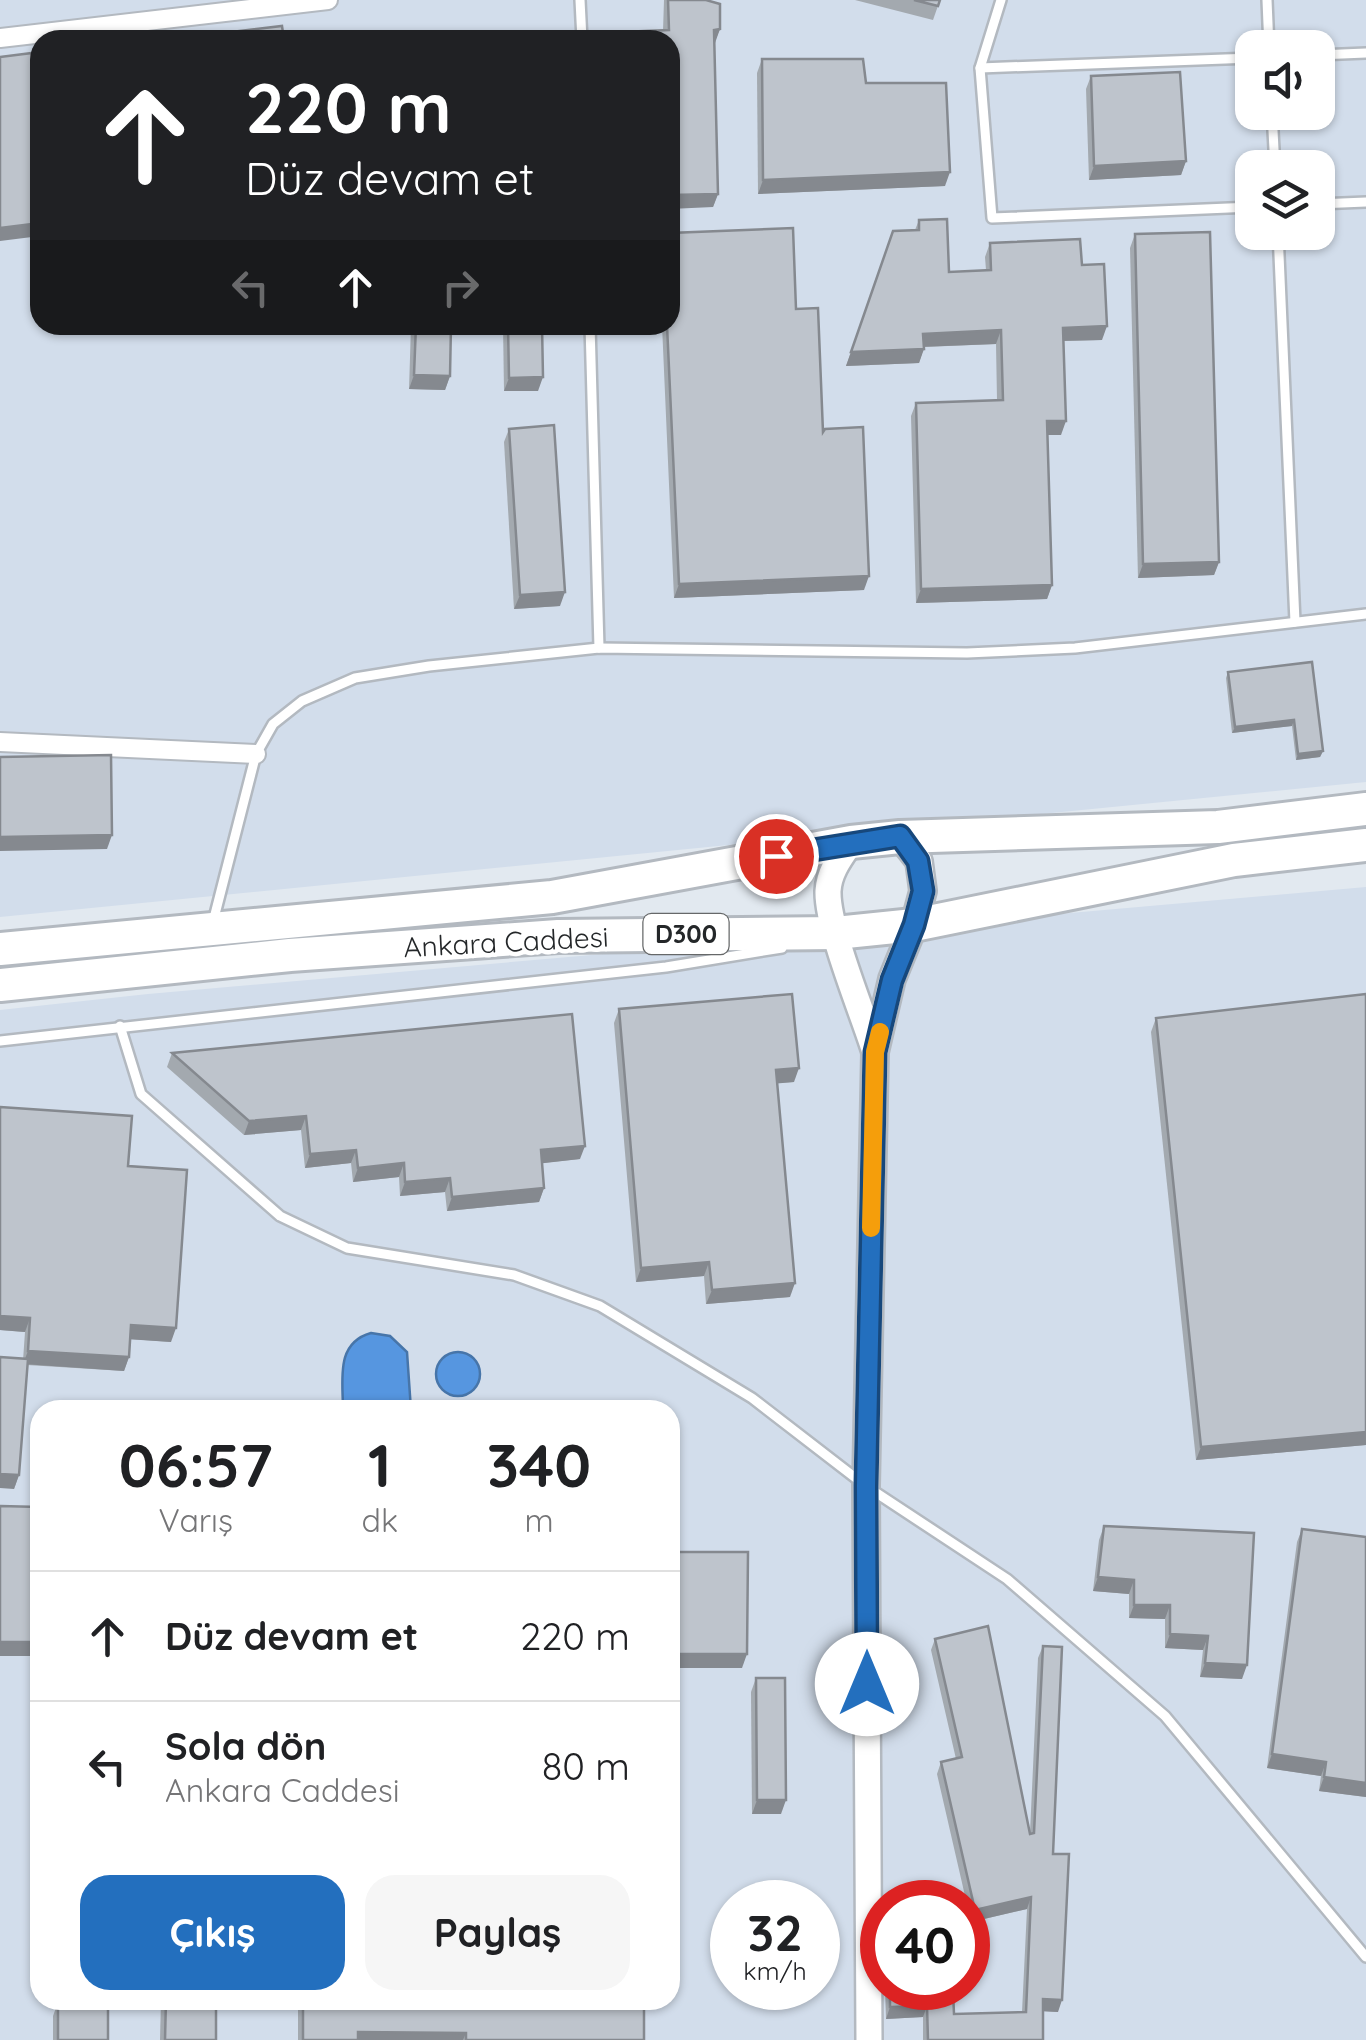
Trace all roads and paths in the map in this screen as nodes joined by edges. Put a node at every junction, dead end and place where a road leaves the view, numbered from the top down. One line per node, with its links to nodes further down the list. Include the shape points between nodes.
1 (328, 0): 5 (street)
2 (580, 0): 6 (lane)
3 (1001, 0): 13 (lane)
4 (1267, 0): 7 (lane)
5 (69, 30)
6 (582, 30)
7 (1268, 30)
8 (30, 35): 9 (street)
9 (0, 38)
10 (1366, 53): 11 (lane)
11 (1335, 54)
12 (1235, 59): 13 (lane)
13 (980, 68): 16 (lane, via 992,218)
14 (1366, 202): 15 (lane)
15 (1335, 203)
16 (1235, 208)
17 (1279, 250): 20 (lane)
18 (590, 335): 21 (lane)
19 (1366, 614): 20 (lane)
20 (1295, 622): 21 (lane, via 1075,648)
21 (599, 648): 23 (lane, via 354,678 302,701 273,724)
22 (0, 742): 23 (street)
23 (256, 754): 29 (lane)
24 (1366, 808): 25 (highway, Ankara Caddesi / D300, via 1218,827)
25 (900, 836): 26 (highway, Ankara Caddesi / D300); 28 (street, via 918,861 923,891)
26 (850, 842): 29 (highway, Ankara Caddesi / D300, via 552,897); 30 (street, via 832,870 828,894)
27 (1366, 845): 28 (highway, Ankara Caddesi / D300, via 1234,860)
28 (914, 925): 30 (highway, Ankara Caddesi / D300); 35 (street)
29 (212, 928): 31 (highway, Ankara Caddesi / D300)
30 (836, 933): 32 (highway, Ankara Caddesi / D300, via 558,936); 33 (lane, via 666,968); 35 (street)
31 (0, 949)
32 (0, 986)
33 (120, 1026): 34 (lane); 36 (lane, via 141,1094 280,1216 347,1248 514,1275 600,1306 752,1398)
34 (0, 1040)
35 (875, 1052): 36 (street)
36 (866, 1486): 37 (lane, via 1007,1578 1165,1716); 38 (street)
37 (1366, 1957)
38 (870, 2040)

